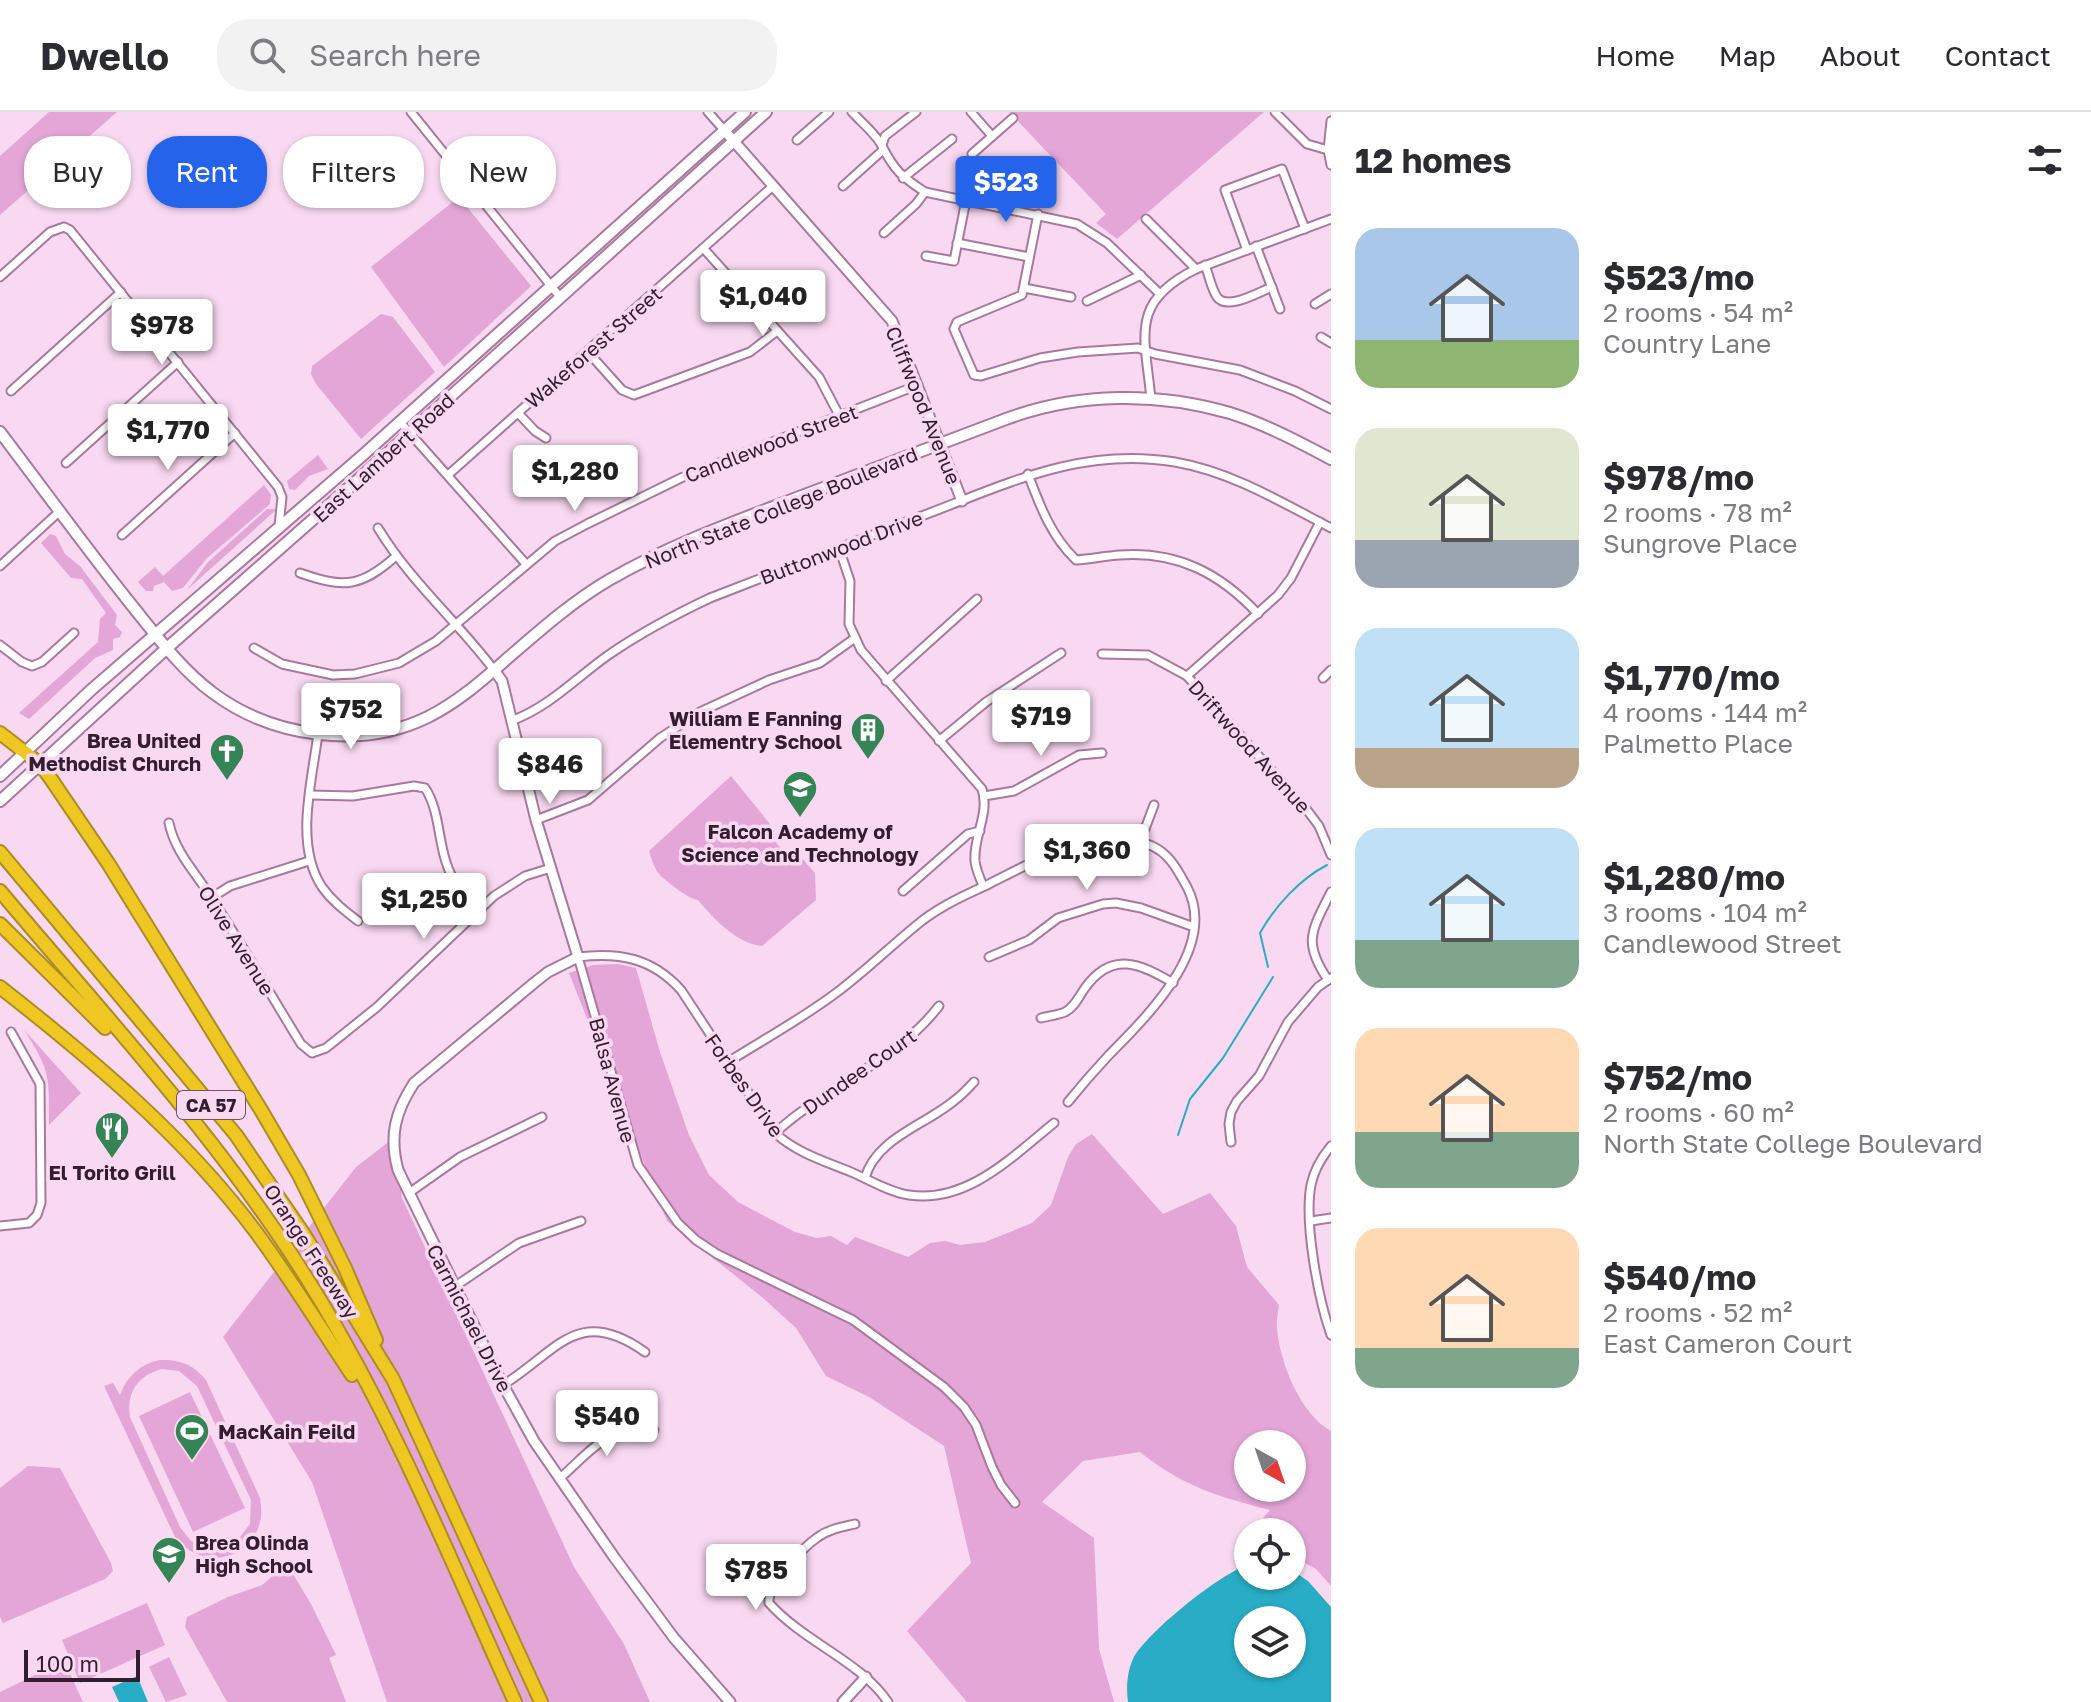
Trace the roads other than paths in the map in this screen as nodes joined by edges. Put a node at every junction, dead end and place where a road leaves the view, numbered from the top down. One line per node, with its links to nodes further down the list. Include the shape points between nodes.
1 (411, 112): 41 (street)
2 (708, 112): 12 (street)
3 (745, 112): 12 (main road, East Lambert Road)
4 (766, 112): 16 (main road, East Lambert Road)
5 (829, 112): 15 (street)
6 (852, 112): 17 (street)
7 (916, 112): 17 (street, via 885,136)
8 (971, 112): 13 (street)
9 (1275, 112): 18 (street, via 1307,144)
10 (1013, 118): 13 (street)
11 (1331, 121): 18 (street)
12 (724, 130): 16 (street, Cliffwood Avenue); 41 (main road, East Lambert Road)
13 (992, 136): 19 (street)
14 (952, 139): 21 (street)
15 (797, 140)
16 (734, 141): 22 (street, Cliffwood Avenue); 47 (main road, East Lambert Road)
17 (882, 148): 21 (street); 23 (street)
18 (1328, 150): 20 (street)
19 (972, 154)
20 (1331, 165)
21 (903, 178): 24 (street)
22 (773, 186): 33 (street, Wakeforest Street); 58 (street, Cliffwood Avenue, via 886,313)
23 (843, 186)
24 (925, 192): 25 (street); 30 (street)
25 (966, 200): 26 (street); 31 (street)
26 (1038, 214): 36 (street); 39 (street, via 1093,232)
27 (1146, 219): 38 (street)
28 (1331, 219): 29 (street)
29 (1305, 229): 32 (street); 34 (street, via 1282,169 1225,190)
30 (884, 233)
31 (957, 243): 35 (street, via 954,261); 36 (street)
32 (1256, 246): 34 (street); 42 (street)
33 (704, 249): 52 (street); 56 (street, Wakeforest Street)
34 (1247, 250): 37 (street)
35 (926, 256)
36 (1029, 257): 43 (street)
37 (1205, 265): 38 (street); 42 (street, via 1222,301 1230,303)
38 (1196, 269): 45 (street)
39 (1141, 275): 45 (street); 49 (street)
40 (0, 277): 44 (street, via 50,232 64,227)
41 (550, 285): 47 (street); 64 (main road, East Lambert Road)
42 (1272, 287): 51 (street)
43 (1024, 288): 48 (street); 55 (street, via 1017,299 957,322 954,329 974,375 1078,352)
44 (121, 292): 57 (street); 59 (street)
45 (1159, 293): 55 (street, via 1148,309)
46 (1331, 294): 50 (street)
47 (560, 297): 67 (main road, East Lambert Road)
48 (1071, 297)
49 (1087, 301)
50 (1315, 304)
51 (1280, 309)
52 (777, 331): 56 (street, via 750,352 634,395 622,390); 63 (street, via 819,377)
53 (1321, 337): 54 (street)
54 (1331, 343)
55 (1145, 350): 60 (street); 61 (street, via 1240,370)
56 (588, 352): 62 (street, Wakeforest Street)
57 (178, 362): 66 (street); 71 (street)
58 (918, 385): 63 (street, Candlewood Street); 69 (street, Cliffwood Avenue)
59 (11, 391)
60 (1151, 399): 69 (main road, North State College Boulevard, via 1075,401); 70 (main road, North State College Boulevard, via 1232,414)
61 (1331, 409)
62 (518, 413): 68 (street); 73 (street, Wakeforest Street)
63 (840, 417): 83 (street, Candlewood Street, via 632,500 555,541)
64 (400, 422): 67 (street); 77 (main road, East Lambert Road)
65 (0, 432): 75 (main road, North State College Boulevard)
66 (235, 433): 77 (street, via 278,487); 80 (street)
67 (410, 433): 73 (street); 93 (main road, East Lambert Road)
68 (546, 438)
69 (941, 443): 74 (street, Cliffwood Avenue); 97 (main road, North State College Boulevard, via 697,536 636,565 556,617)
70 (1331, 459)
71 (66, 463)
72 (1028, 474): 74 (street, Buttonwood Drive); 76 (street, Buttonwood Drive, via 1085,460 1174,462 1234,479); 87 (street, via 1056,537 1076,560 1120,555 1172,559 1218,577)
73 (448, 475): 83 (street)
74 (962, 501): 81 (street, Buttonwood Drive)
75 (60, 511): 84 (street); 90 (main road, North State College Boulevard)
76 (1320, 522): 79 (street, Buttonwood Drive); 87 (street, via 1291,578)
77 (279, 526): 90 (main road, East Lambert Road)
78 (378, 528): 82 (street, Balsa Avenue)
79 (1331, 528)
80 (122, 535)
81 (839, 548): 91 (street, via 850,581 849,624); 102 (street, Buttonwood Drive, via 667,618 607,656 548,704)
82 (395, 557): 85 (street, via 376,573 347,584); 88 (street, Balsa Avenue)
83 (526, 564): 88 (street, Candlewood Street)
84 (0, 566)
85 (300, 573)
86 (977, 599): 101 (street)
87 (1258, 614): 99 (street)
88 (456, 624): 94 (street, Candlewood Street, via 409,658 355,674 296,668); 97 (street, Balsa Avenue)
89 (74, 633): 92 (street, via 32,666)
90 (155, 634): 93 (main road, North State College Boulevard); 106 (main road, East Lambert Road)
91 (855, 638): 101 (street); 114 (street, via 820,663 700,712 660,738 588,800)
92 (0, 645)
93 (167, 648): 104 (main road, North State College Boulevard, via 194,677 237,709); 108 (main road, East Lambert Road)
94 (254, 648)
95 (1061, 653): 105 (street, via 986,702)
96 (1102, 654): 99 (street, Driftwood Avenue, via 1148,655)
97 (494, 670): 102 (street, Balsa Avenue, via 502,681); 104 (main road, North State College Boulevard, via 456,701 416,722 384,731)
98 (1331, 670): 100 (street)
99 (1187, 676): 119 (street, Driftwood Avenue, via 1307,810)
100 (1323, 678)
101 (886, 681): 105 (street)
102 (511, 721): 114 (street, Balsa Avenue)
103 (0, 733): 106 (highway)
104 (318, 734): 110 (street)
105 (939, 741): 111 (street)
106 (25, 751): 108 (highway); 109 (main road, East Lambert Road)
107 (1102, 753): 111 (street, via 1079,755 1014,791)
108 (40, 764): 112 (main road, East Lambert Road); 159 (highway, via 108,863 299,1175)
109 (0, 776)
110 (310, 795): 120 (street); 127 (street, via 425,788 451,876)
111 (984, 796): 116 (street)
112 (0, 801)
113 (1154, 805): 117 (street)
114 (536, 820): 121 (street, Balsa Avenue)
115 (169, 823): 126 (street, Olive Avenue, via 181,855)
116 (980, 831): 122 (street, via 976,866); 124 (street, via 968,834)
117 (1140, 842): 122 (street, via 1062,848); 130 (street, via 1162,852 1176,868 1194,902)
118 (0, 852): 159 (highway, Orange Freeway / CA 57, via 236,1135)
119 (1331, 855)
120 (309, 861): 126 (street, via 230,886); 128 (street, via 331,898)
121 (551, 868): 127 (street, via 507,886); 131 (street, Balsa Avenue)
122 (983, 886): 139 (street, via 926,917 839,991)
123 (0, 891): 141 (highway, Orange Freeway / CA 57)
124 (903, 891)
125 (1331, 892): 133 (street, via 1311,940 1313,954)
126 (211, 898): 127 (street, Olive Avenue, via 301,1044 312,1053 326,1048 377,1007)
127 (478, 910)
128 (358, 921)
129 (0, 924): 141 (highway)
130 (1194, 927): 132 (street, via 1141,908 1103,904 1058,918 1029,940); 134 (street)
131 (578, 957): 139 (street, Forbes Drive, via 623,955 656,968 681,990); 149 (street, Carmichael Drive, via 548,972 414,1083 397,1113 392,1149); 164 (street, Balsa Avenue, via 638,1165 678,1223 717,1254 853,1320 944,1387 976,1425 1001,1485)
132 (989, 957)
133 (1330, 979): 146 (street, via 1288,1022 1259,1076 1237,1101 1229,1124)
134 (1173, 983): 137 (street, via 1146,967 1121,963 1097,975 1066,1012); 142 (street)
135 (0, 987): 162 (highway, via 142,1105 225,1193 257,1232)
136 (939, 1006): 145 (street, Dundee Court, via 925,1025)
137 (1041, 1018)
138 (11, 1032): 153 (street, via 40,1084 41,1203 29,1223)
139 (728, 1062): 145 (street, Forbes Drive)
140 (974, 1082): 148 (street, via 955,1101 879,1152)
141 (161, 1083): 162 (highway, Orange Freeway / CA 57, via 250,1194 306,1279)
142 (1068, 1102)
143 (542, 1117): 149 (street, via 460,1157)
144 (1054, 1123): 148 (street, Forbes Drive, via 964,1188 908,1195)
145 (775, 1133): 148 (street, Forbes Drive, via 792,1148)
146 (1231, 1142)
147 (1331, 1146): 152 (street, via 1311,1184)
148 (865, 1178)
149 (409, 1193): 154 (street, Carmichael Drive)
150 (1331, 1218): 152 (street)
151 (581, 1221): 154 (street, via 519,1243)
152 (1311, 1221): 156 (street)
153 (0, 1226)
154 (454, 1287): 160 (street, Carmichael Drive)
155 (1331, 1292): 156 (street)
156 (1320, 1294): 157 (street)
157 (1331, 1335)
158 (645, 1352): 160 (street, via 608,1332 587,1332 557,1343)
159 (393, 1379): 168 (highway, Orange Freeway / CA 57)
160 (503, 1385): 163 (street, Carmichael Drive)
161 (654, 1430): 163 (street, via 635,1427 610,1435)
162 (396, 1440): 167 (highway, Orange Freeway / CA 57)
163 (559, 1479): 169 (street, Carmichael Drive, via 674,1638)
164 (1015, 1503)
165 (855, 1524): 166 (street, via 818,1537 768,1594 769,1603 790,1625)
166 (866, 1677): 170 (street); 171 (street)
167 (515, 1702)
168 (541, 1702)
169 (730, 1702)
170 (843, 1702)
171 (888, 1702)

